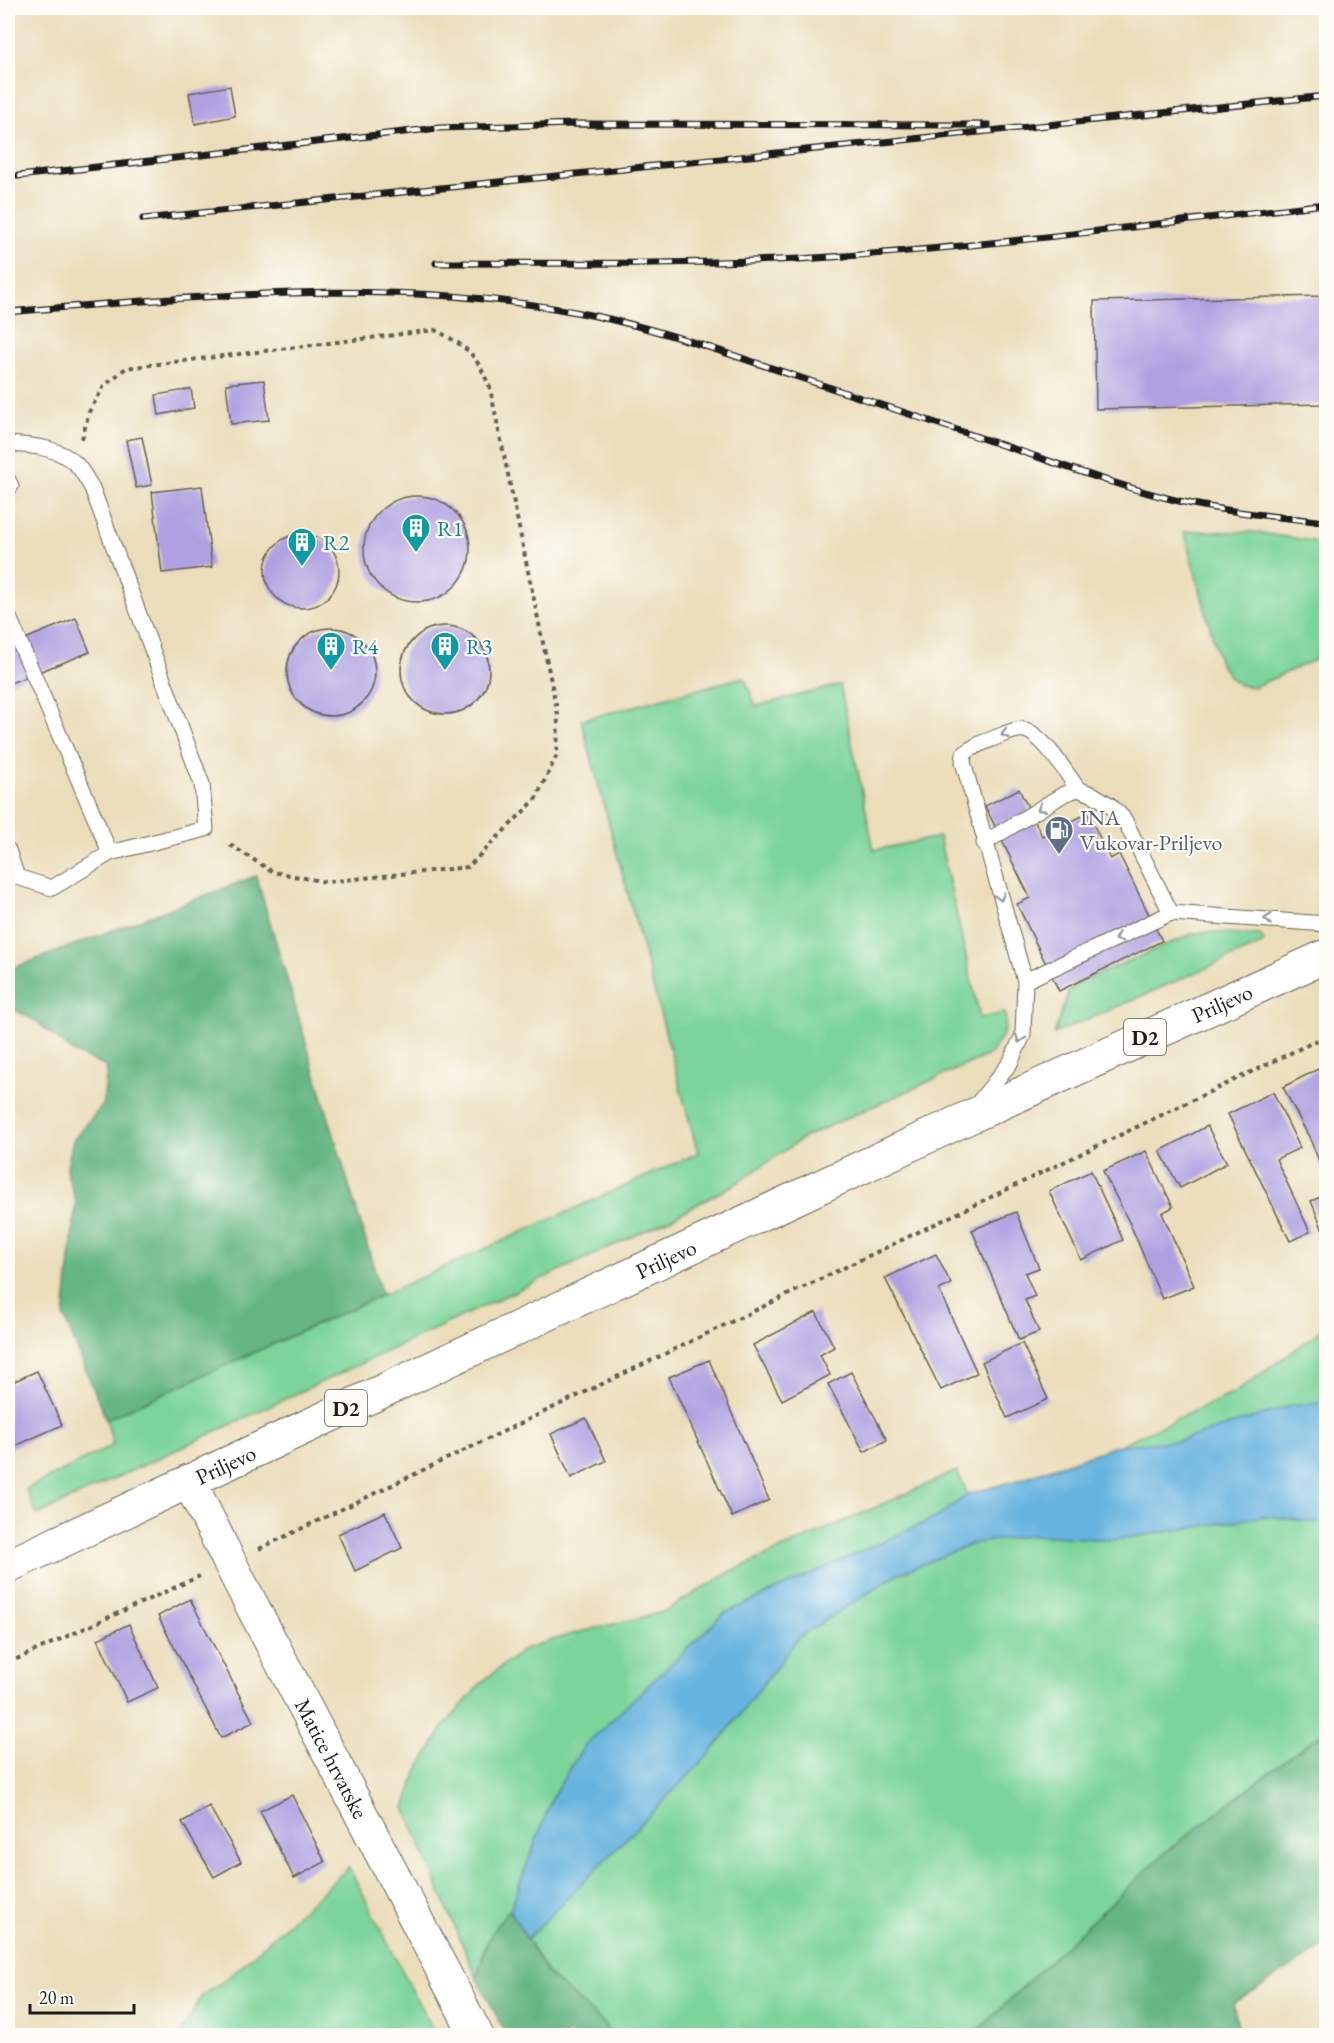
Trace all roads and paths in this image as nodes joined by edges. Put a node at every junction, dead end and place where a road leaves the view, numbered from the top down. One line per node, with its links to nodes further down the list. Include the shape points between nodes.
1 (8, 444): 2 (lane, via 55,450)
2 (76, 464): 7 (lane, via 92,488 202,784); 7 (path, via 89,412 104,386 126,368 435,330 462,344 480,363 490,388 558,714 557,755 535,800 468,867 326,882 273,872)
3 (8, 480): 4 (lane)
4 (8, 489)
5 (8, 615): 10 (lane)
6 (1078, 789): 8 (lane, one-way to 8); 8 (lane, one-way to 8, via 1043,743 1024,730 973,746 964,754 963,762); 11 (lane, via 1110,805 1124,819)
7 (206, 829): 10 (lane)
8 (984, 843): 14 (lane, one-way to 14)
9 (8, 850): 10 (lane, via 17,877 52,888)
10 (110, 853)
11 (1171, 913): 12 (lane, one-way to 11); 14 (lane, one-way to 14)
12 (1326, 924)
13 (1326, 956): 16 (main road, Priljevo / D2)
14 (1025, 981): 16 (lane, one-way to 16, via 1023,1035 1019,1044 992,1089)
15 (1326, 1036): 18 (path)
16 (963, 1120): 17 (main road, Priljevo / D2)
17 (189, 1481): 18 (main road, Matice hrvatske); 19 (main road, Priljevo / D2)
18 (230, 1563): 20 (path); 21 (main road, Matice hrvatske)
19 (8, 1566)
20 (8, 1663)
21 (477, 2036)

